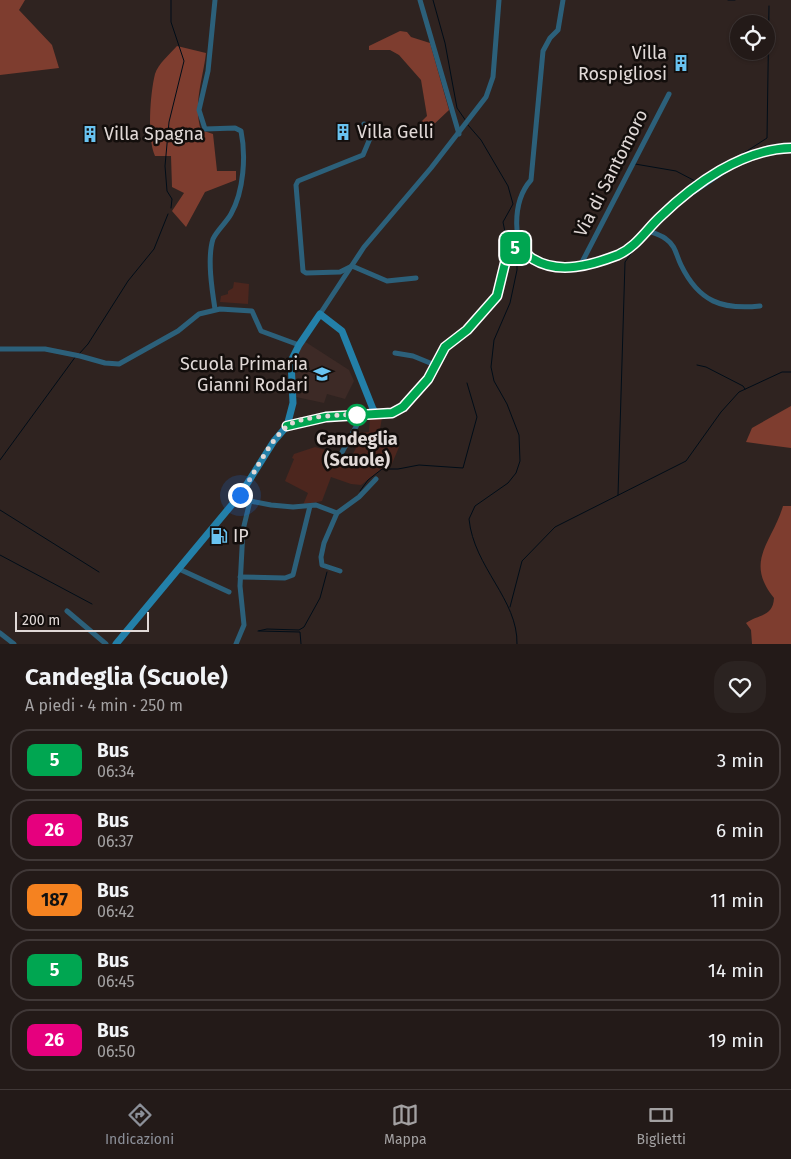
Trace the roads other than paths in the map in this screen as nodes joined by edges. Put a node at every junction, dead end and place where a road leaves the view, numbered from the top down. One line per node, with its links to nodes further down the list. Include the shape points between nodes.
1 (215, 0): 15 (street, via 208,71 199,110 205,128 235,128 240,131 245,164 234,207 212,244 211,278)
2 (420, 0): 7 (street)
3 (499, 0): 7 (street, via 492,83 484,102)
4 (563, 0): 10 (street, via 558,30 543,51 531,180 524,187 516,219)
5 (669, 94): 12 (street, Via di Santomoro)
6 (364, 124): 11 (street, via 371,136 363,154 298,181 296,185 303,270 306,273 334,273)
7 (458, 134): 11 (street, via 364,247)
8 (791, 148): 9 (main road, Via di Santomoro, via 768,149 730,166 672,205)
9 (648, 231): 12 (main road, Via di Santomoro, via 621,254); 14 (street, via 666,238 676,249 681,265 696,288 716,303 736,308)
10 (514, 249): 12 (main road, Via di Santomoro, via 550,265); 20 (main road, via 505,261 497,296 467,330 445,347)
11 (352, 266): 13 (street, via 386,281); 16 (street)
12 (580, 266)
13 (416, 278)
14 (760, 306)
15 (215, 309): 17 (street, via 250,310 263,332); 18 (street, via 199,314 178,331 119,364 45,349)
16 (320, 314): 17 (main road); 21 (main road, via 342,331)
17 (299, 344): 22 (main road, via 290,363 293,403)
18 (0, 350)
19 (395, 353): 20 (street)
20 (435, 365): 21 (main road, via 417,394 403,407 392,413)
21 (370, 413): 22 (main road, via 306,420); 23 (street)
22 (287, 426): 25 (main road, via 274,440)
23 (341, 454)
24 (376, 479): 28 (street)
25 (240, 495): 26 (street); 29 (main road)
26 (250, 501): 27 (street, via 283,507); 31 (street, via 243,530)
27 (310, 506): 28 (street, via 321,506); 31 (street, via 293,575 288,578)
28 (337, 513): 30 (street, via 324,543 321,560 323,566)
29 (179, 569): 32 (street); 37 (main road)
30 (340, 571)
31 (240, 577): 38 (street, via 244,623)
32 (229, 592)
33 (67, 611): 36 (street)
34 (0, 632): 35 (street)
35 (14, 644)
36 (106, 644)
37 (116, 644)
38 (236, 644)

